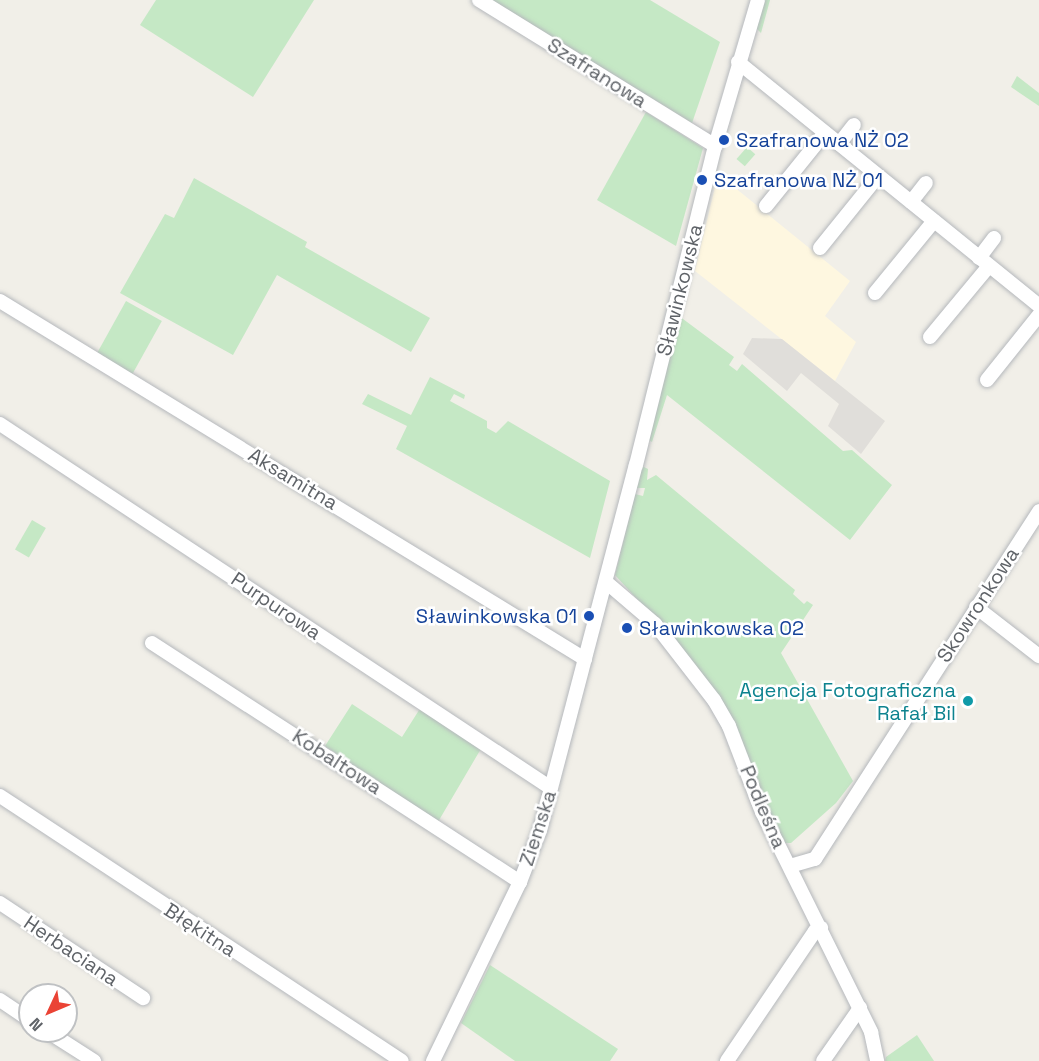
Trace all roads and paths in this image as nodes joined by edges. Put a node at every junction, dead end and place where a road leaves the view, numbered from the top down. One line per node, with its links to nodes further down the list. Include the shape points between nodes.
1 (479, 0): 6 (street, Szafranowa)
2 (758, 0): 3 (street, Sławinkowska)
3 (738, 62): 5 (street); 6 (street, Sławinkowska)
4 (857, 127): 7 (street)
5 (825, 133): 7 (street); 11 (street)
6 (715, 146): 25 (street, Sławinkowska)
7 (842, 146): 8 (street)
8 (878, 176): 10 (street); 14 (street)
9 (923, 181): 10 (street)
10 (908, 200): 12 (street)
11 (766, 206)
12 (934, 221): 15 (street); 16 (street)
13 (991, 236): 15 (street)
14 (820, 248)
15 (980, 259): 18 (street); 20 (street)
16 (875, 292)
17 (0, 301): 29 (street, Aksamitna)
18 (1039, 306)
19 (1039, 315): 21 (street)
20 (930, 337)
21 (987, 380)
22 (0, 424): 30 (street, Purpurowa)
23 (1039, 511): 24 (street, Skowronkowa)
24 (1035, 527): 26 (street, Skowronkowa)
25 (606, 582): 29 (street, Ziemska); 33 (street, Podleśna, via 655,624 714,700)
26 (976, 607): 28 (street); 32 (street, Skowronkowa)
27 (152, 643): 34 (street, Kobaltowa)
28 (1039, 656)
29 (585, 659): 30 (street, Ziemska)
30 (551, 788): 34 (street, Ziemska)
31 (0, 796): 44 (street, Błękitna)
32 (815, 860): 33 (street); 35 (street, Skowronkowa)
33 (790, 866): 35 (street, Podleśna)
34 (520, 882): 45 (street, Ziemska)
35 (801, 888): 37 (street, Podleśna)
36 (0, 903): 38 (street, Herbaciana)
37 (821, 928): 40 (street, Podleśna); 46 (street)
38 (143, 998)
39 (0, 1000): 41 (street)
40 (860, 1008): 47 (street); 48 (street, Podleśna, via 871,1032)
41 (18, 1012)
42 (66, 1043): 43 (street)
43 (94, 1061)
44 (402, 1061)
45 (433, 1061)
46 (727, 1061)
47 (823, 1061)
48 (877, 1061)

